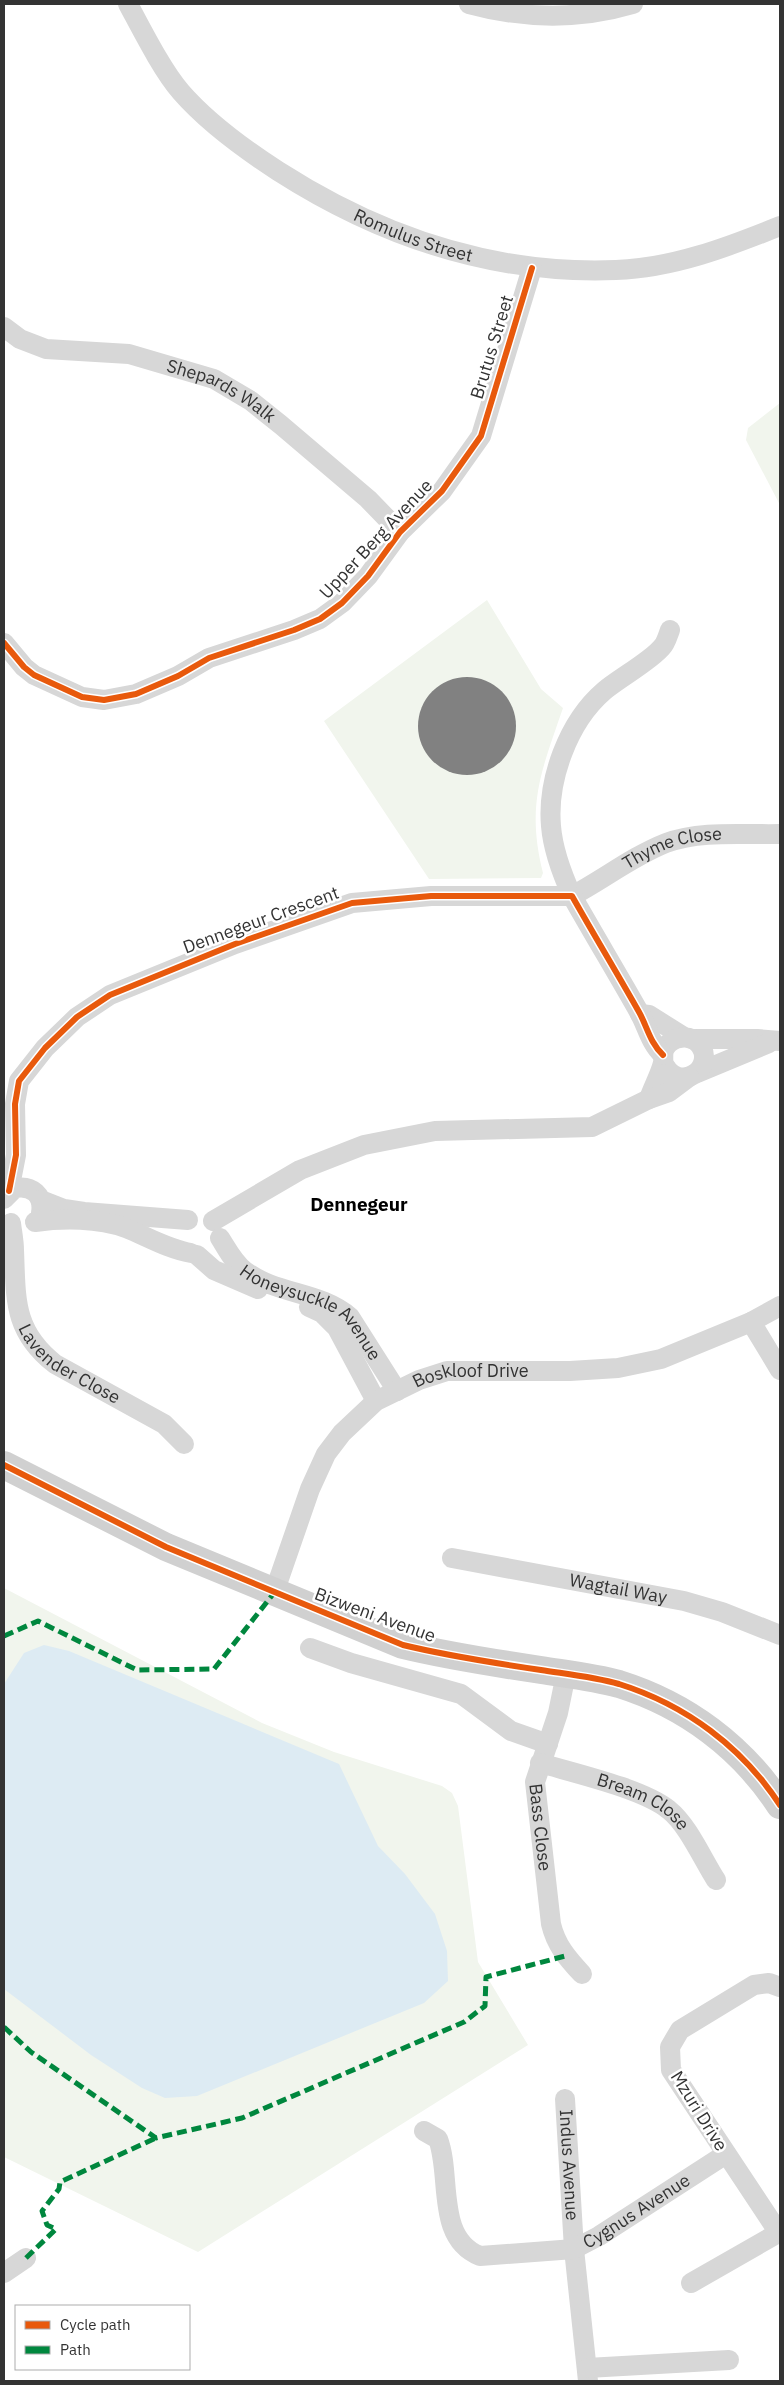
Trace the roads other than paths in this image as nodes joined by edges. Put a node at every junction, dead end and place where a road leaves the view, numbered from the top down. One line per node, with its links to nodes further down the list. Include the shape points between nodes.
1 (128, 4): 5 (street, Romulus Street, via 180,91 216,125 260,159 303,187 378,226 422,243)
2 (469, 4): 3 (street, via 534,16 568,16)
3 (633, 4)
4 (780, 226): 5 (street, Romulus Street, via 665,264 616,270)
5 (532, 268): 7 (street, Brutus Street)
6 (4, 327): 8 (street, Shepards Walk, via 20,339 46,349 129,354 214,379 251,401 281,425 368,499)
7 (481, 436): 8 (street, Upper Berg Avenue, via 442,491)
8 (400, 532): 10 (street, Upper Berg Avenue, via 368,576 342,603 320,619 209,658 136,694 104,700 82,697 34,675 24,668)
9 (670, 630): 12 (street, via 662,648 603,692 578,722 561,759 553,790 551,826 559,867)
10 (4, 643)
11 (780, 834): 12 (street, Thyme Close, via 708,836 667,843)
12 (572, 896): 13 (street); 18 (street, Dennegeur Crescent, via 430,896 360,902 330,909 110,995 77,1017)
13 (640, 1014): 14 (street, via 649,1015); 16 (street)
14 (687, 1038): 15 (street); 16 (street, via 670,1042); 17 (street, via 698,1043 702,1050 702,1066)
15 (777, 1041): 17 (street)
16 (663, 1058): 17 (street, via 666,1070 673,1075 680,1078); 19 (street)
17 (693, 1075): 19 (street, via 669,1092)
18 (11, 1078): 20 (street, Dennegeur Crescent)
19 (649, 1099): 25 (street, via 592,1127 435,1131 364,1145 300,1170)
20 (16, 1155): 21 (street, Dennegeur Crescent); 22 (street, Dennegeur Crescent)
21 (6, 1195): 22 (street, via 21,1187)
22 (37, 1195): 23 (street, via 64,1209); 24 (street, via 41,1212)
23 (188, 1220): 25 (street, via 201,1216); 26 (street, via 180,1237 182,1244)
24 (15, 1221): 26 (street, via 70,1220 110,1225); 34 (street, Lavender Close, via 16,1302 28,1336 39,1352 164,1424)
25 (216, 1229): 26 (street, via 218,1244 209,1253); 28 (street, Honeysuckle Avenue, via 236,1262 262,1282 323,1301)
26 (194, 1254): 28 (street, Honeysuckle Avenue, via 214,1270 262,1291)
27 (780, 1306): 29 (street, Boskloof Drive)
28 (338, 1317): 30 (street, Honeysuckle Avenue)
29 (751, 1322): 31 (street); 32 (street, Boskloof Drive, via 661,1359 618,1368 447,1371)
30 (362, 1352): 32 (street, Honeysuckle Avenue); 33 (street, Honeysuckle Avenue)
31 (780, 1370)
32 (397, 1391): 33 (street, Boskloof Drive)
33 (376, 1401): 37 (street, Boskloof Drive, via 342,1433 326,1454 310,1489)
34 (184, 1444)
35 (4, 1465): 37 (street, Bizweni Avenue, via 166,1547)
36 (452, 1558): 38 (street, Wagtail Way, via 684,1601)
37 (274, 1593): 40 (street, Bizweni Avenue, via 402,1645)
38 (780, 1635)
39 (310, 1648): 41 (street, via 461,1694 511,1731)
40 (566, 1674): 41 (street, Bass Close); 43 (street, Bizweni Avenue, via 619,1684 693,1717 732,1747)
41 (548, 1744): 42 (street, Bass Close)
42 (540, 1764): 44 (street, Bream Close, via 651,1798 670,1811 684,1828); 45 (street, Bass Close, via 535,1782 551,1924 555,1940)
43 (780, 1805)
44 (716, 1880)
45 (582, 1974)
46 (780, 1987): 49 (street, Mzuri Drive, via 770,1983 754,1984 680,2030 670,2047 671,2070)
47 (566, 2099): 51 (street, Indus Avenue)
48 (424, 2130): 51 (street, Cygnus Avenue, via 438,2139 444,2153 450,2225 468,2251 480,2256)
49 (726, 2154): 50 (street, Mzuri Drive); 51 (street, Cygnus Avenue)
50 (779, 2232): 54 (street)
51 (574, 2250): 56 (street, Indus Avenue)
52 (26, 2258): 53 (street)
53 (4, 2273)
54 (691, 2283)
55 (729, 2360): 56 (street)
56 (587, 2375)

